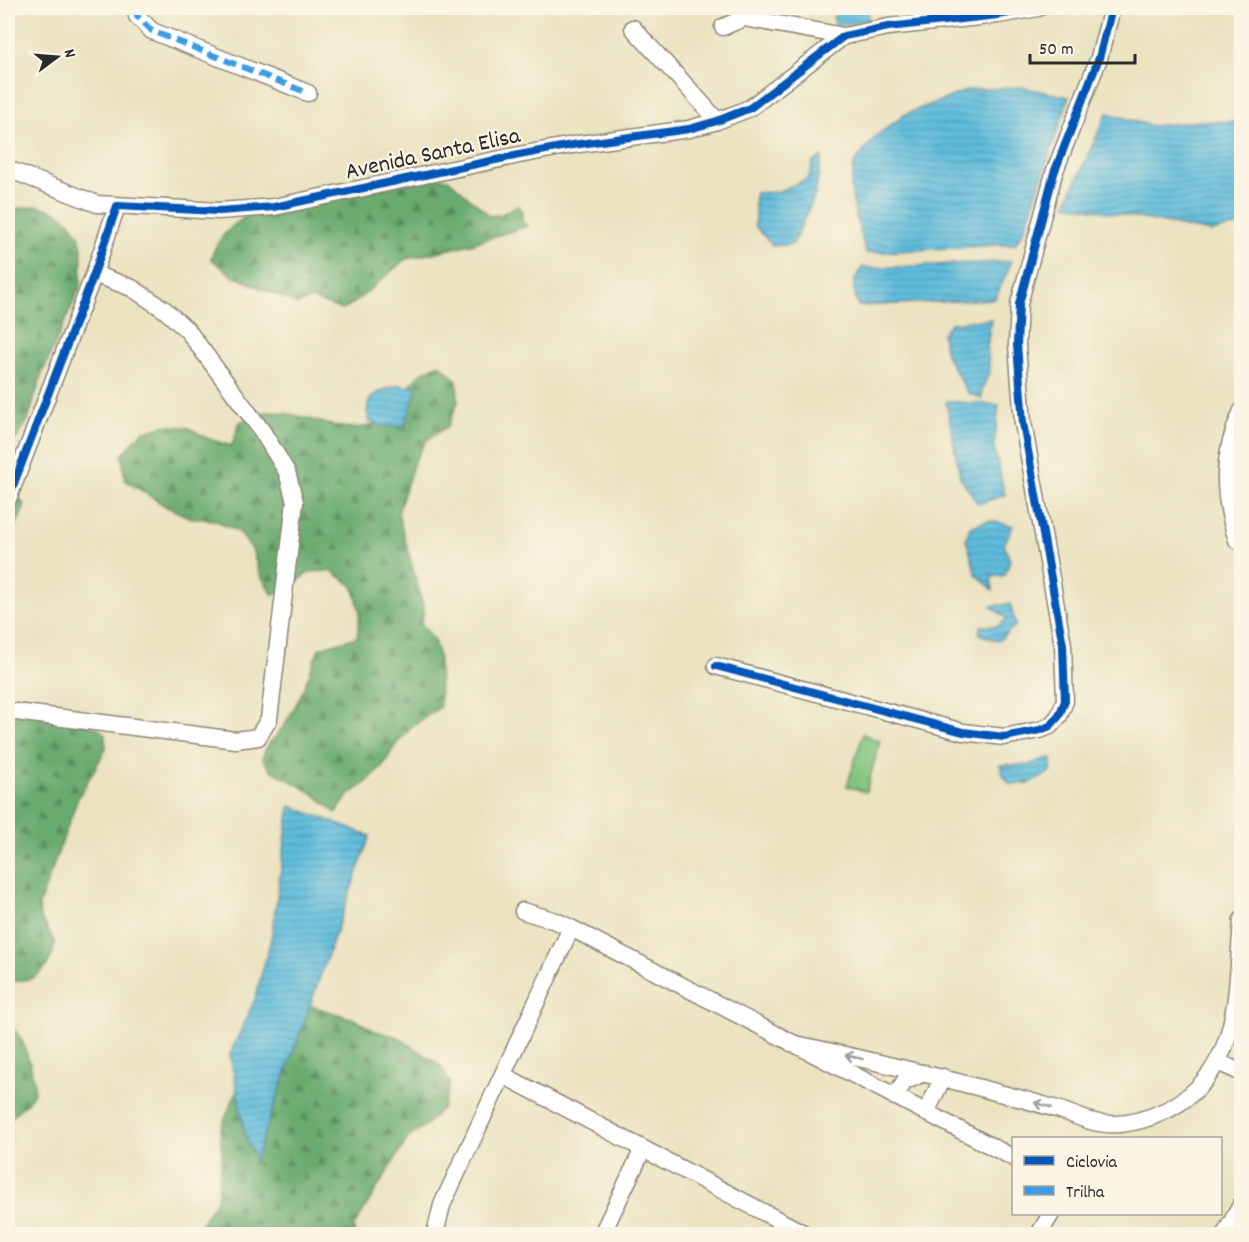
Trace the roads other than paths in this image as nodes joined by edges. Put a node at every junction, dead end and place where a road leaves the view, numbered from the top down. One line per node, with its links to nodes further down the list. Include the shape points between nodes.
1 (135, 8): 7 (street, via 137,16 152,31)
2 (1038, 8): 6 (street, Avenida Santa Elisa)
3 (1112, 8): 18 (street, via 1099,58 1054,173 1019,304 1017,345 1023,423 1063,645 1065,701 1059,716 1050,726 1022,734 963,732)
4 (723, 27): 6 (street, via 744,18)
5 (633, 28): 8 (street)
6 (844, 36): 8 (street, Avenida Santa Elisa, via 750,108)
7 (308, 93)
8 (717, 121): 10 (street, Avenida Santa Elisa, via 689,129 519,155 274,207 219,211)
9 (8, 169): 10 (street, Avenida Santa Elisa, via 97,204)
10 (117, 206): 11 (street)
11 (94, 274): 15 (street); 19 (street, via 132,288 188,330 287,472 295,502 269,719 258,737 236,740)
12 (1242, 411): 13 (street)
13 (1238, 428): 14 (street)
14 (1235, 449): 17 (street, via 1225,482)
15 (12, 478): 16 (street)
16 (8, 499)
17 (1240, 542)
18 (716, 666)
19 (8, 711)
20 (523, 911): 22 (street)
21 (1242, 920): 24 (street, via 1234,1018)
22 (571, 928): 23 (street); 27 (street)
23 (791, 1043): 26 (street, one-way to 23); 29 (street)
24 (1218, 1062): 25 (street); 31 (street, via 1192,1092 1160,1114 1130,1123)
25 (1242, 1072)
26 (924, 1073): 28 (street); 29 (street, via 904,1082)
27 (503, 1075): 33 (street); 37 (street, via 442,1205)
28 (943, 1077): 30 (street); 31 (street, one-way to 28)
29 (895, 1097): 30 (street)
30 (926, 1113): 34 (street)
31 (1098, 1123): 32 (street)
32 (1091, 1137)
33 (643, 1149): 38 (street); 39 (street)
34 (1012, 1157)
35 (1242, 1203): 41 (street)
36 (1050, 1215): 40 (street)
37 (435, 1234)
38 (602, 1234)
39 (805, 1234)
40 (1040, 1234)
41 (1225, 1234)

